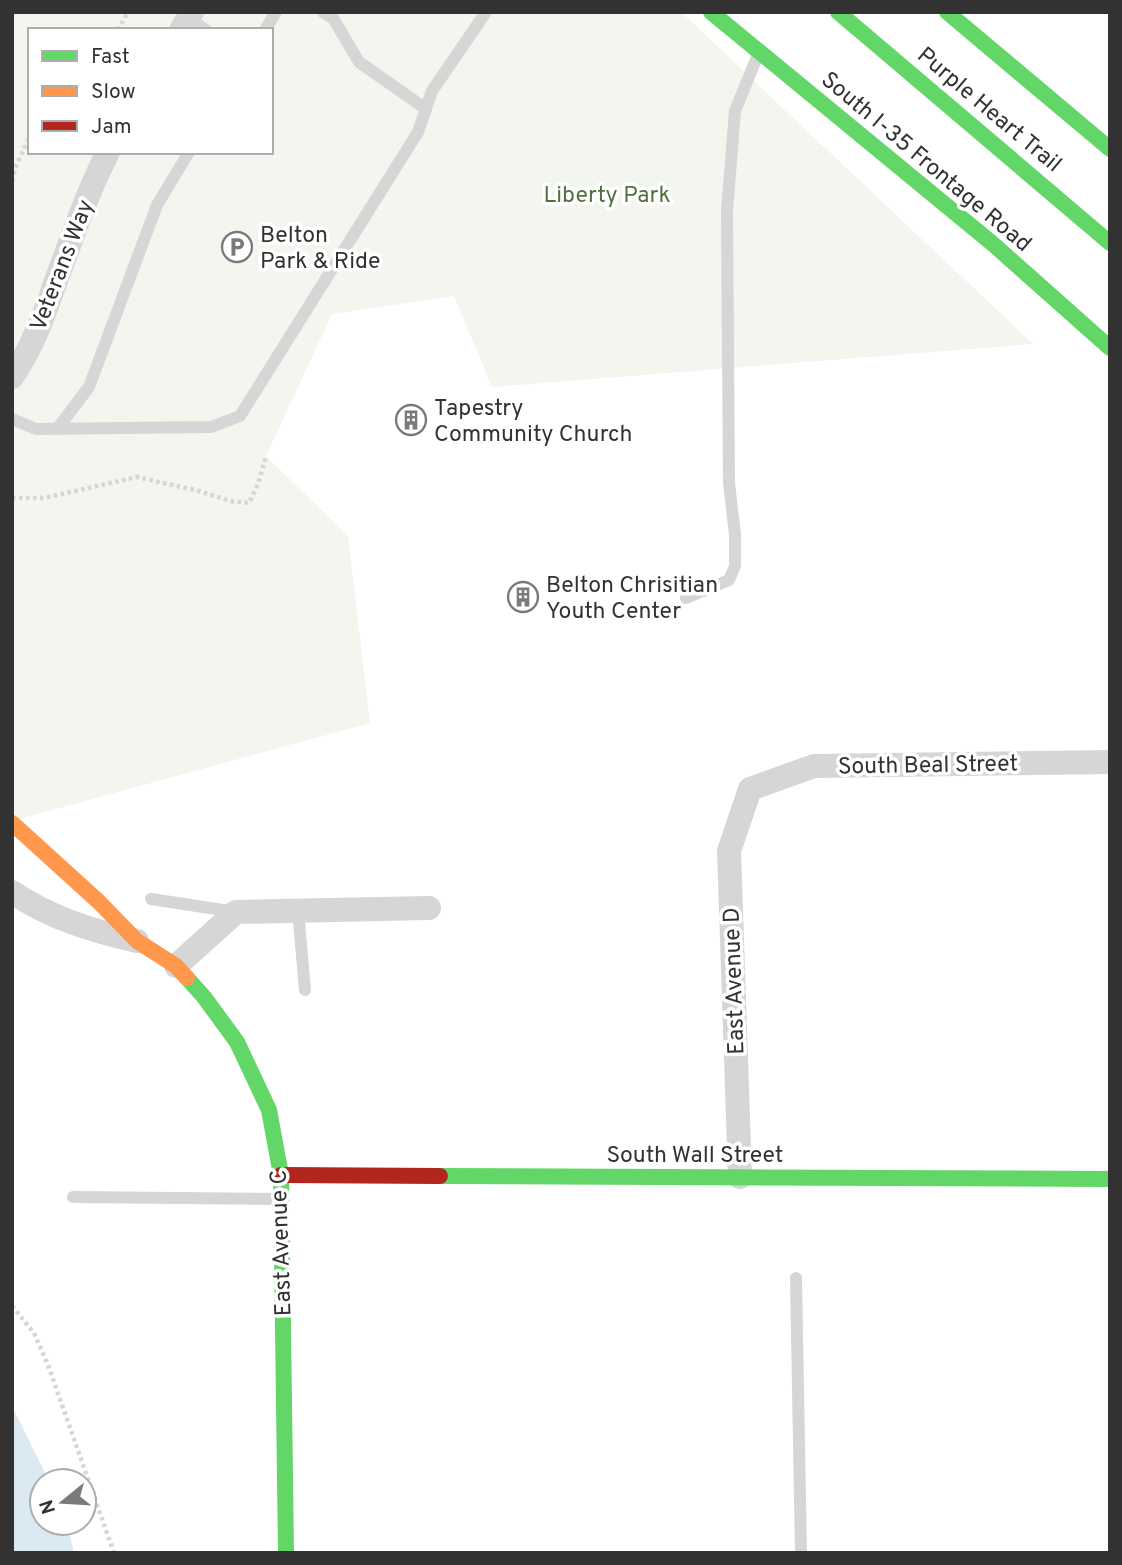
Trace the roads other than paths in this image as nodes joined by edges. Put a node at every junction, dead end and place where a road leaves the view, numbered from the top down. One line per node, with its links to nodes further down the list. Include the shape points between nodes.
1 (276, 12): 7 (lane)
2 (323, 12): 10 (lane, via 333,18 359,62)
3 (486, 12): 10 (lane, via 432,91)
4 (711, 12): 8 (main road, South I-35 Frontage Road)
5 (838, 12): 15 (main road, Purple Heart Trail)
6 (947, 12): 12 (main road, Purple Heart Trail)
7 (266, 28)
8 (759, 51): 16 (main road, South I-35 Frontage Road, via 993,244); 20 (lane, via 735,111 727,211 729,483 735,566 729,580)
9 (1040, 70): 11 (main road)
10 (426, 109): 19 (lane, via 418,132 240,416 211,428)
11 (1110, 136)
12 (1110, 149)
13 (107, 154): 17 (street, Veterans Way, via 42,321)
14 (188, 154): 19 (lane, via 157,205 89,387)
15 (1110, 243)
16 (1110, 348)
17 (12, 377)
18 (12, 419): 19 (lane, via 36,429)
19 (58, 429)
20 (686, 598)
21 (1110, 762): 22 (street, South Beal Street, via 814,766)
22 (750, 789): 33 (street, East Avenue D, via 729,851)
23 (12, 823): 29 (main road, East Avenue C)
24 (12, 892): 29 (street, East Avenue C, via 75,924)
25 (151, 900): 28 (lane)
26 (429, 908): 27 (street)
27 (298, 911): 28 (street); 31 (lane)
28 (236, 912): 30 (street)
29 (137, 941): 30 (main road, East Avenue C)
30 (176, 966): 32 (main road, East Avenue C, via 237,1042 269,1110)
31 (305, 990)
32 (281, 1175): 33 (main road, South Wall Street); 36 (main road, East Avenue C)
33 (740, 1177): 34 (main road, South Wall Street)
34 (1110, 1179)
35 (73, 1197): 36 (lane)
36 (281, 1199): 38 (main road, East Avenue C)
37 (796, 1278): 39 (lane)
38 (286, 1553)
39 (801, 1553)

